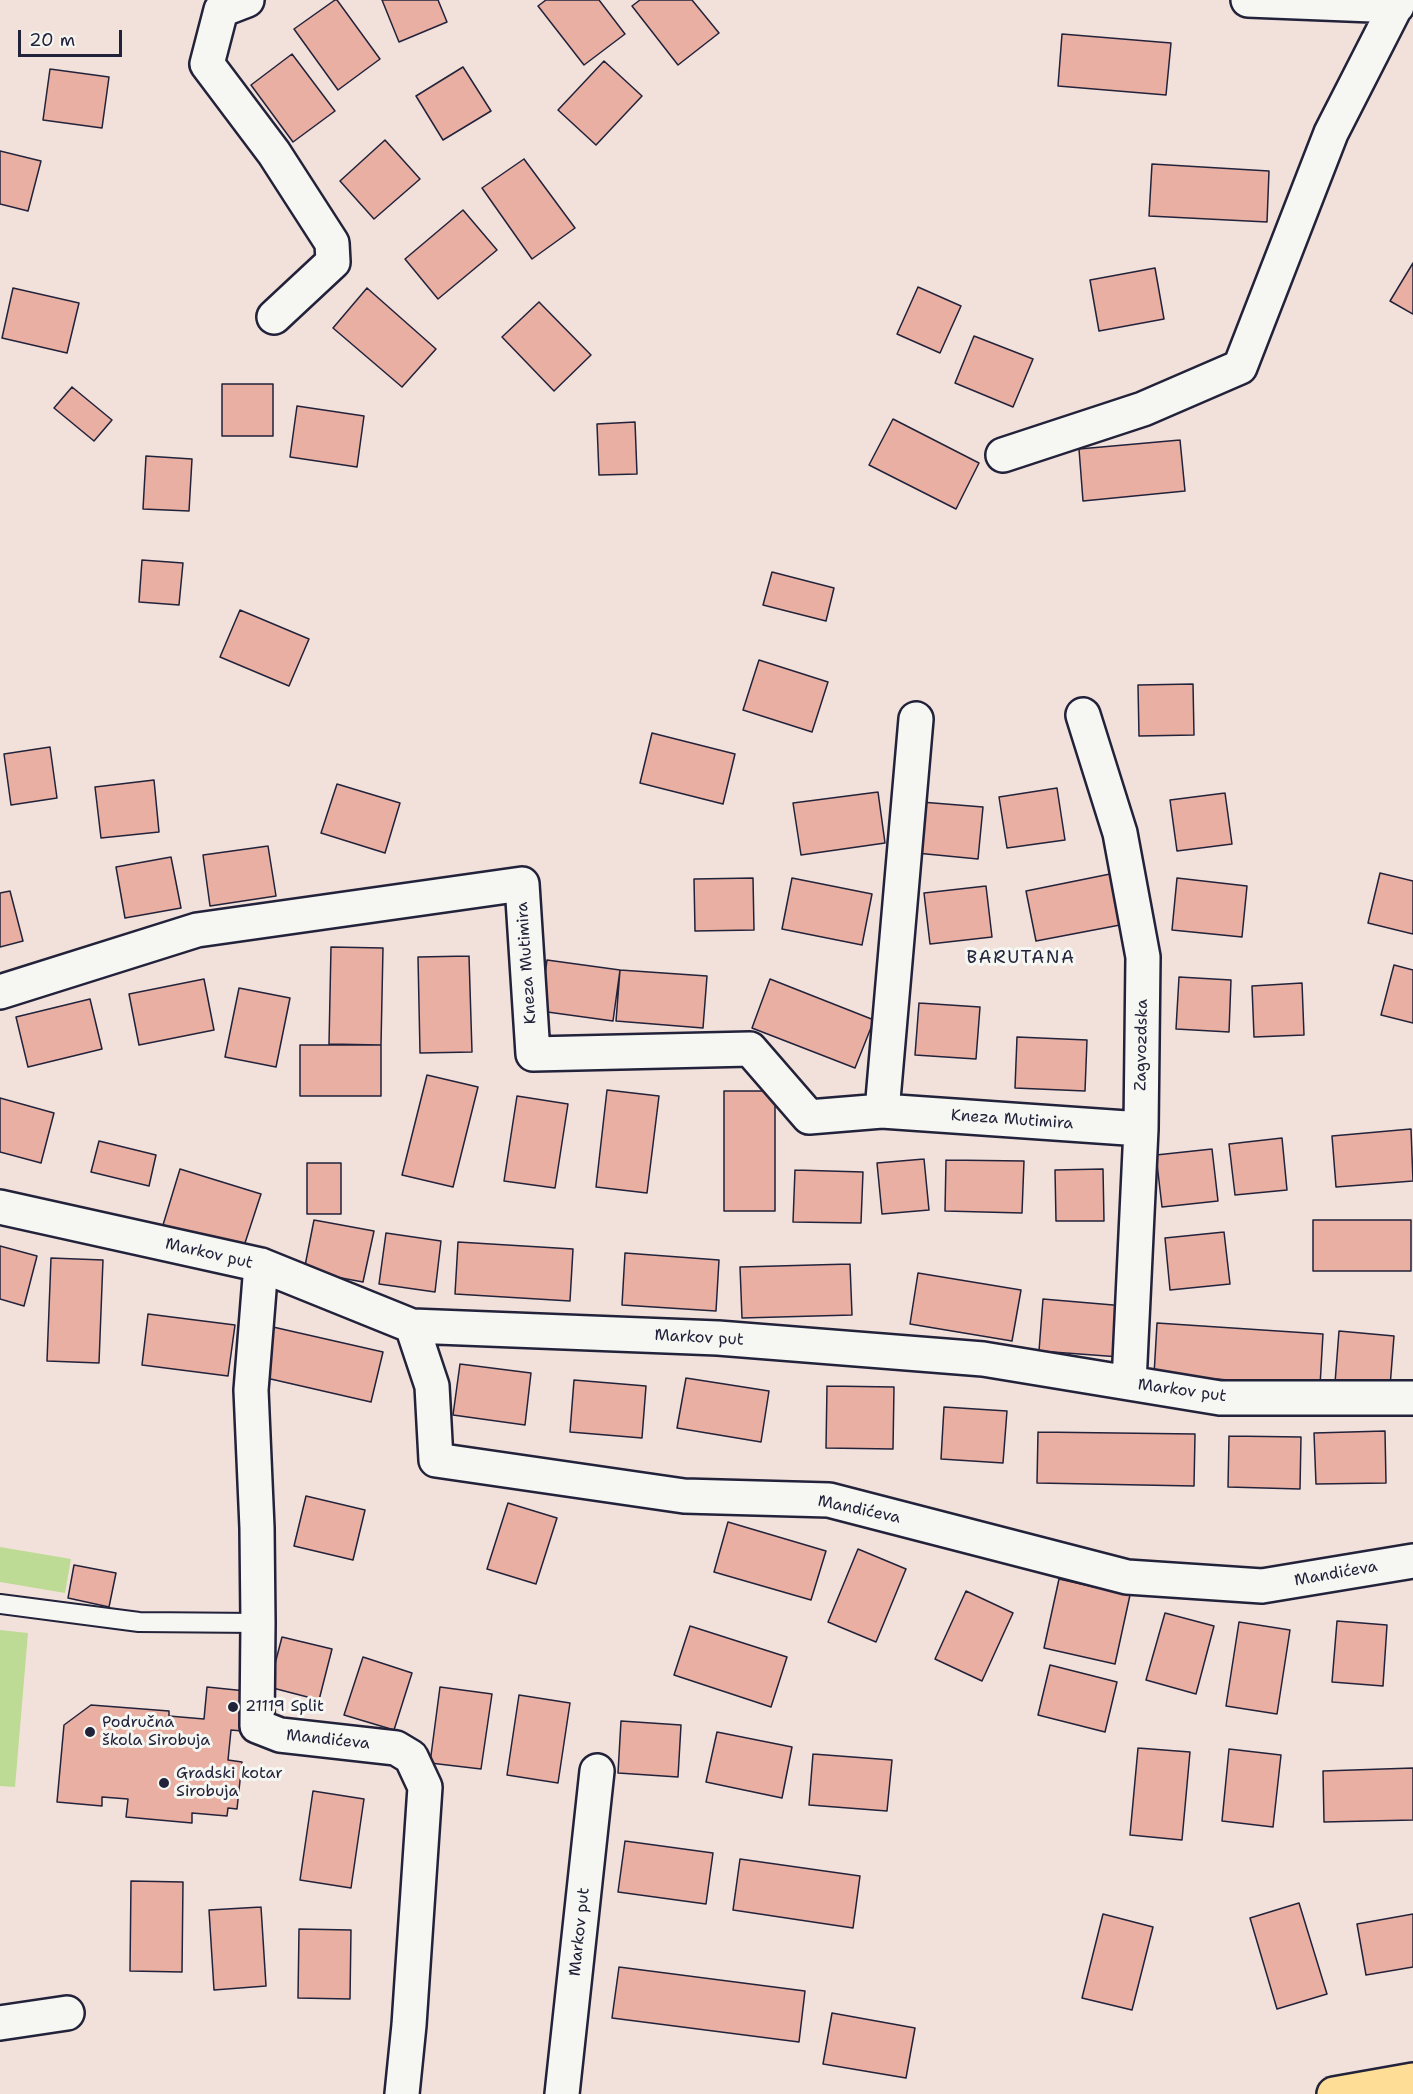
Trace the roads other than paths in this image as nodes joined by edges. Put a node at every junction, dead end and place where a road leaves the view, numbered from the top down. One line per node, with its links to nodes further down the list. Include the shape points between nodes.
1 (247, 0): 4 (street, via 221,10 207,64 274,153 332,243 333,262)
2 (1248, 0): 3 (street)
3 (1398, 3): 5 (street, via 1331,133 1240,367 1143,409)
4 (274, 317)
5 (1003, 454)
6 (1083, 715): 10 (street, Zagvozdska, via 1120,833 1143,957)
7 (916, 720): 9 (street)
8 (0, 992): 9 (street, Kneza Mutimira, via 196,930 522,884 533,1054 750,1049 809,1117)
9 (882, 1111): 10 (street, Kneza Mutimira)
10 (1141, 1129): 14 (street, Zagvozdska)
11 (0, 1207): 12 (street, Markov put)
12 (261, 1265): 13 (street, Markov put); 18 (street, Mandićeva, via 250,1390)
13 (412, 1326): 14 (street, Markov put, via 718,1338 971,1358); 16 (street, Mandićeva, via 432,1386 436,1460 684,1496 829,1500 1127,1577 1262,1586)
14 (1129, 1383): 15 (street, Markov put, via 1220,1398)
15 (1413, 1398)
16 (1413, 1561)
17 (0, 1604): 18 (lane, via 139,1622)
18 (258, 1623): 23 (street, Mandićeva, via 257,1726 280,1735 396,1748 411,1757 425,1787)
19 (597, 1771): 24 (street, Markov put)
20 (67, 2013): 21 (street)
21 (0, 2023)
22 (1413, 2080): 25 (highway)
23 (402, 2094)
24 (562, 2094)
25 (1334, 2094)

